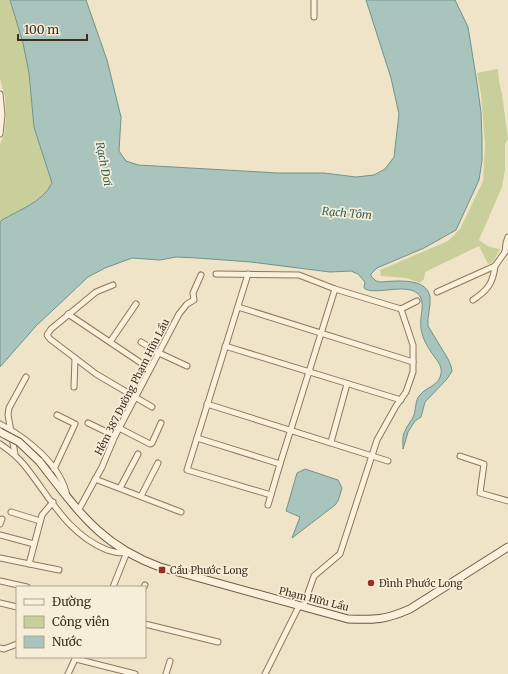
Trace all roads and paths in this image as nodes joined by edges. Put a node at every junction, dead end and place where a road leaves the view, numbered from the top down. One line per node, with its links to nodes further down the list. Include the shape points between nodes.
1 (314, 0): 2 (street)
2 (314, 17)
3 (0, 94): 4 (street)
4 (0, 134)
5 (508, 237): 6 (street)
6 (507, 253): 7 (street)
7 (495, 266): 13 (street); 14 (street, via 489,286)
8 (216, 274): 9 (street)
9 (248, 274): 12 (street, via 299,275); 17 (street)
10 (201, 275): 24 (street, Hẻm 387 Đường Phạm Hữu Lầu, via 193,293 194,300 179,314)
11 (113, 285): 19 (street, via 96,292)
12 (335, 289): 18 (street); 20 (street)
13 (437, 292)
14 (473, 300)
15 (417, 301): 18 (street)
16 (136, 304): 21 (street)
17 (238, 307): 20 (street); 23 (street)
18 (401, 309): 26 (street, via 413,345)
19 (68, 314): 21 (street); 25 (street, via 48,335)
20 (322, 333): 26 (street); 29 (street)
21 (110, 342): 28 (street)
22 (141, 342): 24 (street)
23 (226, 346): 29 (street); 35 (street)
24 (159, 353): 27 (street); 28 (street, Hẻm 387 Đường Phạm Hữu Lầu)
25 (75, 358): 32 (street); 33 (street)
26 (413, 362): 34 (street, via 413,372)
27 (187, 366)
28 (150, 369): 33 (street, Hẻm 387 Đường Phạm Hữu Lầu)
29 (309, 372): 31 (street); 43 (street)
30 (26, 377): 42 (street, via 9,408)
31 (347, 384): 34 (street); 47 (street)
32 (74, 387)
33 (135, 398): 36 (street); 41 (street, Hẻm 387 Đường Phạm Hữu Lầu)
34 (401, 400): 51 (street, via 377,440)
35 (207, 404): 43 (street); 46 (street)
36 (152, 407)
37 (57, 415): 56 (street, via 75,424)
38 (88, 423): 45 (street)
39 (162, 423): 41 (street, via 150,444)
40 (0, 424): 42 (street, Phạm Hữu Lầu)
41 (119, 428): 45 (street, Hẻm 387 Đường Phạm Hữu Lầu)
42 (10, 430): 49 (street); 56 (street, Phạm Hữu Lầu, via 31,444)
43 (291, 430): 47 (street); 55 (street)
44 (0, 432): 61 (main road, Phạm Hữu Lầu, bridge, via 19,442 39,461)
45 (115, 436): 57 (street, Hẻm 387 Đường Phạm Hữu Lầu)
46 (196, 438): 55 (street); 59 (street, via 187,470)
47 (331, 442): 51 (street)
48 (0, 444): 49 (street, Phạm Hữu Lầu)
49 (14, 454): 63 (street, Phạm Hữu Lầu)
50 (138, 454): 58 (street)
51 (372, 455): 53 (street); 82 (street, via 340,554 314,576)
52 (460, 456): 62 (street, via 484,464 480,493)
53 (388, 460)
54 (158, 463): 60 (street)
55 (280, 464): 59 (street)
56 (54, 469): 61 (street, Phạm Hữu Lầu, via 64,484)
57 (95, 479): 58 (street); 65 (street, Hẻm 387 Đường Phạm Hữu Lầu)
58 (120, 488): 60 (street)
59 (271, 495): 64 (street)
60 (140, 496): 67 (street)
61 (67, 497): 65 (main road, Phạm Hữu Lầu)
62 (508, 501)
63 (53, 502): 69 (street); 74 (street, Phạm Hữu Lầu, via 66,521 94,544 113,552)
64 (268, 505)
65 (78, 511): 74 (main road, Phạm Hữu Lầu, via 101,534)
66 (11, 512): 69 (street)
67 (181, 512)
68 (2, 519): 70 (street)
69 (40, 521): 72 (street)
70 (0, 524)
71 (0, 535): 72 (street)
72 (34, 544): 76 (street)
73 (508, 547): 82 (main road, Phạm Hữu Lầu, via 417,605 395,616 376,620 348,619)
74 (127, 552): 80 (street); 82 (main road, Phạm Hữu Lầu, via 160,567)
75 (0, 558): 76 (street)
76 (29, 564): 77 (street)
77 (59, 570)
78 (0, 581): 79 (street)
79 (22, 586)
80 (113, 586)
81 (0, 603): 83 (street)
82 (301, 606): 93 (street)
83 (16, 607)
84 (146, 624): 85 (street)
85 (218, 642)
86 (16, 644): 87 (street)
87 (0, 648)
88 (76, 658): 90 (street); 91 (street)
89 (170, 661): 92 (street)
90 (68, 674)
91 (135, 674)
92 (166, 674)
93 (265, 674)

